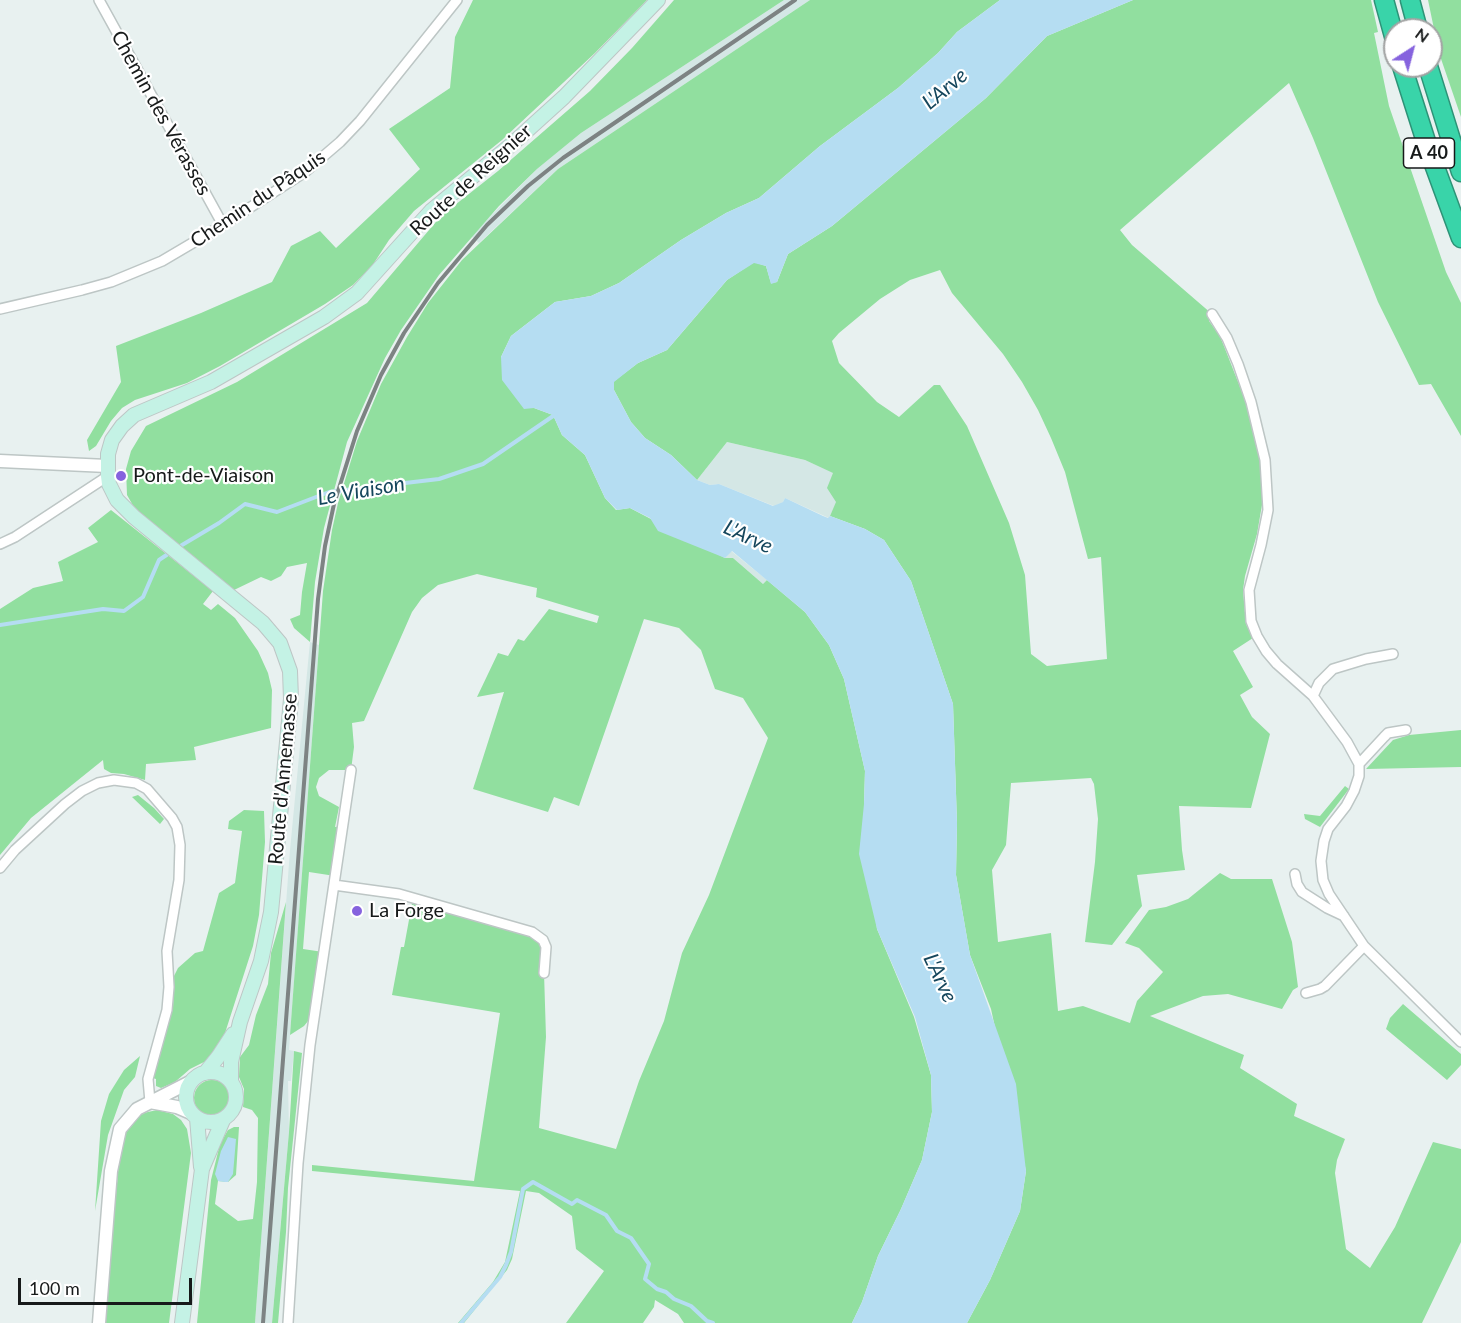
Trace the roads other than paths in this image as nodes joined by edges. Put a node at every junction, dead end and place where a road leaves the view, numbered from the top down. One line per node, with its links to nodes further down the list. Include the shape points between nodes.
1 (99, 0): 9 (street, Chemin des Vérasses)
2 (457, 0): 9 (street, Chemin du Pâquis, via 340,142 305,172)
3 (658, 0): 14 (main road, Route de Reignier, via 564,97 430,211 357,293 211,382 134,414 112,440)
4 (1384, 0): 5 (highway)
5 (1389, 18)
6 (1406, 78): 10 (highway, A 40)
7 (1432, 78): 8 (highway, A 40)
8 (1461, 172)
9 (223, 225): 11 (street, Chemin du Pâquis, via 168,259 142,270 82,290)
10 (1461, 238)
11 (0, 309)
12 (1212, 314): 17 (street, via 1227,338 1241,374 1264,460 1268,510 1249,590 1251,621 1277,664)
13 (0, 461): 14 (street)
14 (107, 471): 15 (street); 28 (main road, Route d'Annemasse, via 113,494 134,517 263,623 280,643 287,662 291,682 270,912 261,961)
15 (0, 544)
16 (1393, 654): 17 (street, via 1333,669)
17 (1313, 696): 19 (street)
18 (1406, 730): 19 (street, via 1384,737)
19 (1359, 764): 24 (street, via 1354,790 1328,829 1321,852 1323,880)
20 (351, 770): 23 (street)
21 (0, 868): 33 (street, via 64,804 98,783 136,783 147,789 172,818 179,836 180,869 167,951 167,1010 148,1079)
22 (1295, 874): 24 (street, via 1302,892)
23 (334, 885): 26 (street, via 399,894 532,932 543,939 546,947); 39 (street, via 310,1045)
24 (1344, 915): 25 (street)
25 (1364, 946): 27 (street, via 1325,986); 29 (street)
26 (544, 973)
27 (1306, 993)
28 (240, 1022): 30 (main road, Route d'Annemasse); 32 (main road, Route d'Annemasse)
29 (1461, 1042)
30 (205, 1073): 31 (main road, Route d'Annemasse); 32 (main road, via 219,1073)
31 (192, 1081): 33 (street); 34 (main road, Route d'Annemasse, via 186,1097)
32 (231, 1082): 35 (main road, Route d'Annemasse, via 236,1102)
33 (150, 1102): 34 (street, via 177,1107); 37 (street, via 130,1115 117,1140)
34 (194, 1116): 35 (main road, via 209,1123); 36 (main road, Route d'Annemasse)
35 (223, 1120): 36 (main road, Route d'Annemasse)
36 (202, 1169): 38 (main road, Route d'Annemasse)
37 (99, 1323)
38 (182, 1323)
39 (288, 1323)

